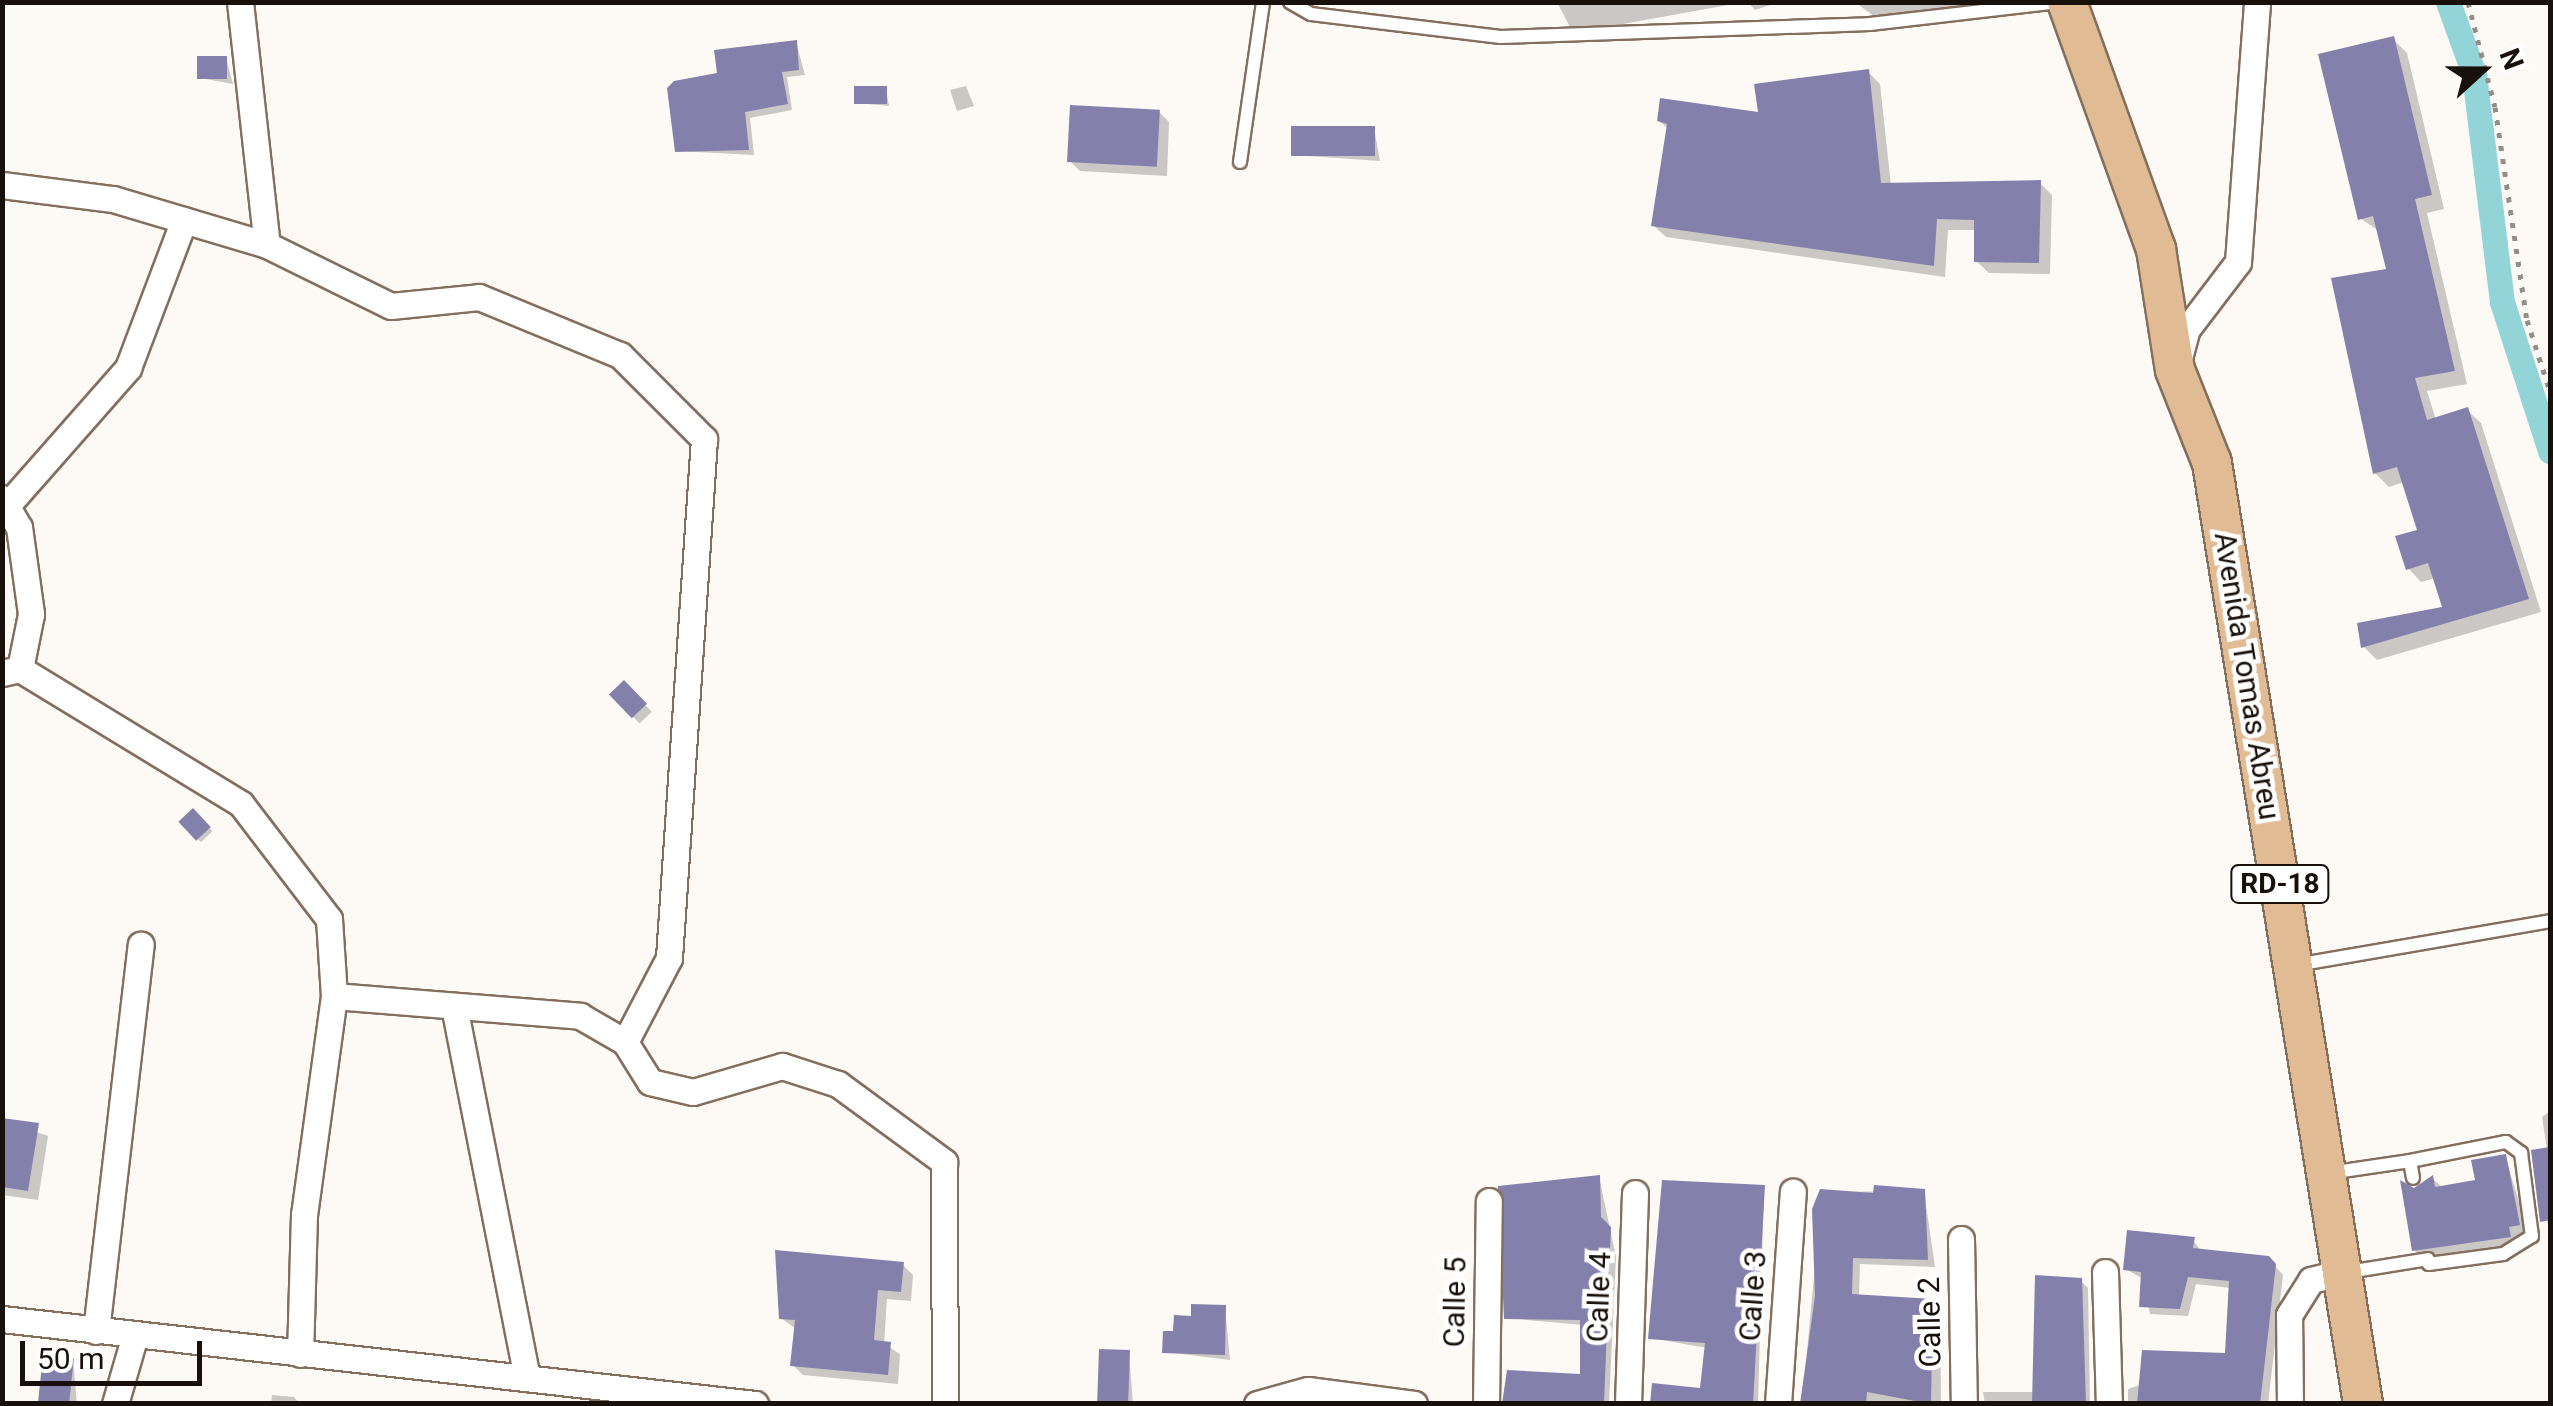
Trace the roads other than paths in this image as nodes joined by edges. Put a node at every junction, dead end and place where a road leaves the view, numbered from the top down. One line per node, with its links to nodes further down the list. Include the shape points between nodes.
1 (240, 2): 10 (street)
2 (1263, 2): 7 (lane)
3 (1290, 2): 6 (lane, via 1312,14 1500,37)
4 (2063, 2): 6 (lane); 11 (main road, RD-18, via 2156,250)
5 (2257, 2): 11 (street, via 2238,262 2187,329)
6 (1990, 8)
7 (1240, 162)
8 (2, 185): 9 (street)
9 (184, 220): 10 (street); 12 (street, via 128,368)
10 (266, 245): 19 (street, via 357,296 391,306 479,297 620,354 704,439 669,958)
11 (2176, 370): 16 (main road, Avenida Tomas Abreu / RD-18, via 2212,463)
12 (6, 500): 13 (street, via 31,614)
13 (11, 671): 17 (street, via 241,804 329,918)
14 (2550, 920): 16 (lane)
15 (142, 945): 30 (street)
16 (2293, 965): 21 (main road, Avenida Tomas Abreu / RD-18)
17 (334, 996): 18 (street); 32 (street, via 304,1214)
18 (454, 1006): 19 (street, via 580,1016); 33 (street)
19 (625, 1042): 36 (street, via 650,1082 694,1092 782,1066 838,1084 944,1162)
20 (2410, 1162): 21 (lane); 22 (lane); 28 (lane, via 2506,1142 2521,1153 2532,1236 2503,1254)
21 (2326, 1173): 28 (main road, Avenida Tomas Abreu / RD-18)
22 (2412, 1178)
23 (1793, 1192): 41 (street, Calle 3)
24 (1635, 1193): 40 (street, Calle 4)
25 (1490, 1202): 39 (street, Calle 5)
26 (1961, 1239): 42 (street, Calle 2)
27 (2105, 1272): 43 (street)
28 (2342, 1272): 44 (street, via 2311,1280 2289,1315); 45 (main road, Avenida Tomas Abreu / RD-18)
29 (2, 1320): 30 (street)
30 (96, 1330): 31 (street)
31 (135, 1335): 32 (street); 34 (street)
32 (300, 1354): 33 (street)
33 (527, 1378): 35 (street)
34 (115, 1404)
35 (754, 1404)
36 (945, 1404)
37 (1257, 1404): 38 (street, via 1308,1390)
38 (1414, 1404)
39 (1486, 1404)
40 (1628, 1404)
41 (1778, 1404)
42 (1964, 1404)
43 (2110, 1404)
44 (2290, 1404)
45 (2364, 1404)

